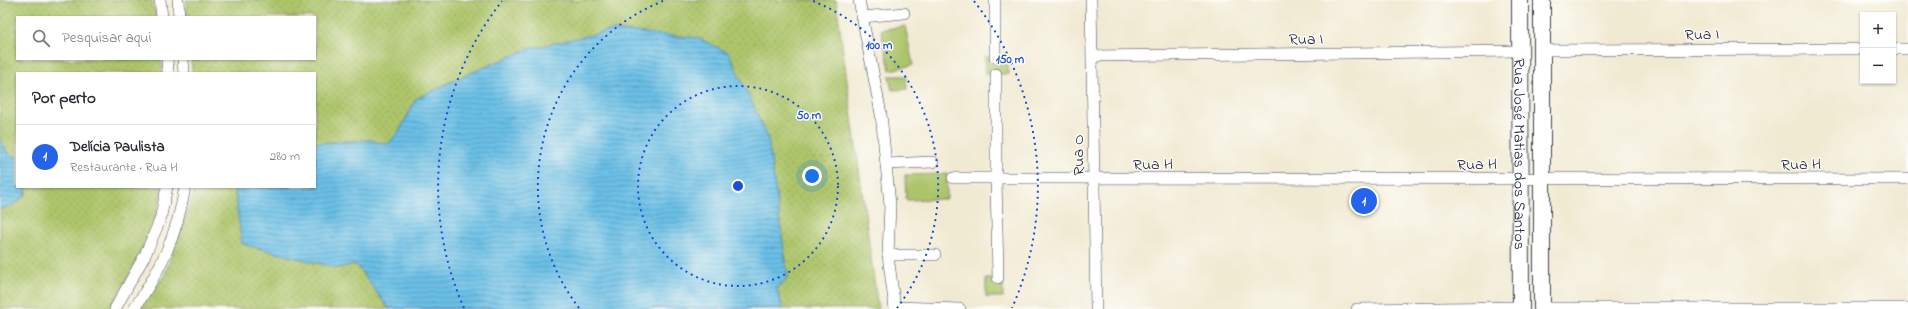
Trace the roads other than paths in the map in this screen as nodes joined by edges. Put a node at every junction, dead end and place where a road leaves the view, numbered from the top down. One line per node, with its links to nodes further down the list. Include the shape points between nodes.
1 (160, 0): 9 (street)
2 (178, 0): 10 (street)
3 (859, 0): 11 (street)
4 (995, 0): 18 (street)
5 (1091, 0): 17 (street, Rua O)
6 (1520, 0): 16 (main road, Rua José Matias dos Santos)
7 (1542, 0): 15 (main road, Rua José Matias dos Santos)
8 (904, 13): 11 (street)
9 (162, 16)
10 (179, 16)
11 (863, 17): 25 (street, via 881,114)
12 (1860, 49): 15 (street, Rua I)
13 (1896, 49): 14 (street)
14 (1908, 49)
15 (1542, 50): 30 (main road, Rua José Matias dos Santos)
16 (1520, 51): 17 (street, Rua I); 29 (main road, Rua José Matias dos Santos)
17 (1093, 56): 28 (street, Rua O)
18 (995, 57)
19 (167, 60): 21 (street)
20 (183, 60): 22 (street)
21 (168, 72)
22 (184, 72)
23 (996, 74): 27 (street)
24 (933, 162): 25 (street)
25 (886, 164): 34 (street, via 890,205)
26 (953, 178): 27 (street, Rua H)
27 (996, 178): 28 (street, Rua H); 36 (street)
28 (1094, 179): 29 (street, Rua H); 44 (street, Rua O)
29 (1520, 179): 30 (street, Rua H); 38 (main road, Rua José Matias dos Santos)
30 (1542, 179): 31 (street, Rua H); 39 (main road, Rua José Matias dos Santos)
31 (1908, 179)
32 (167, 188): 41 (street, via 160,220)
33 (185, 188): 42 (street, via 181,214 169,249)
34 (888, 255): 35 (street); 37 (street)
35 (935, 255)
36 (998, 278)
37 (895, 308): 43 (street)
38 (1521, 308): 45 (street)
39 (1542, 308): 40 (street)
40 (1908, 308)
41 (115, 309)
42 (134, 309)
43 (960, 309)
44 (1096, 309)
45 (1357, 309)

